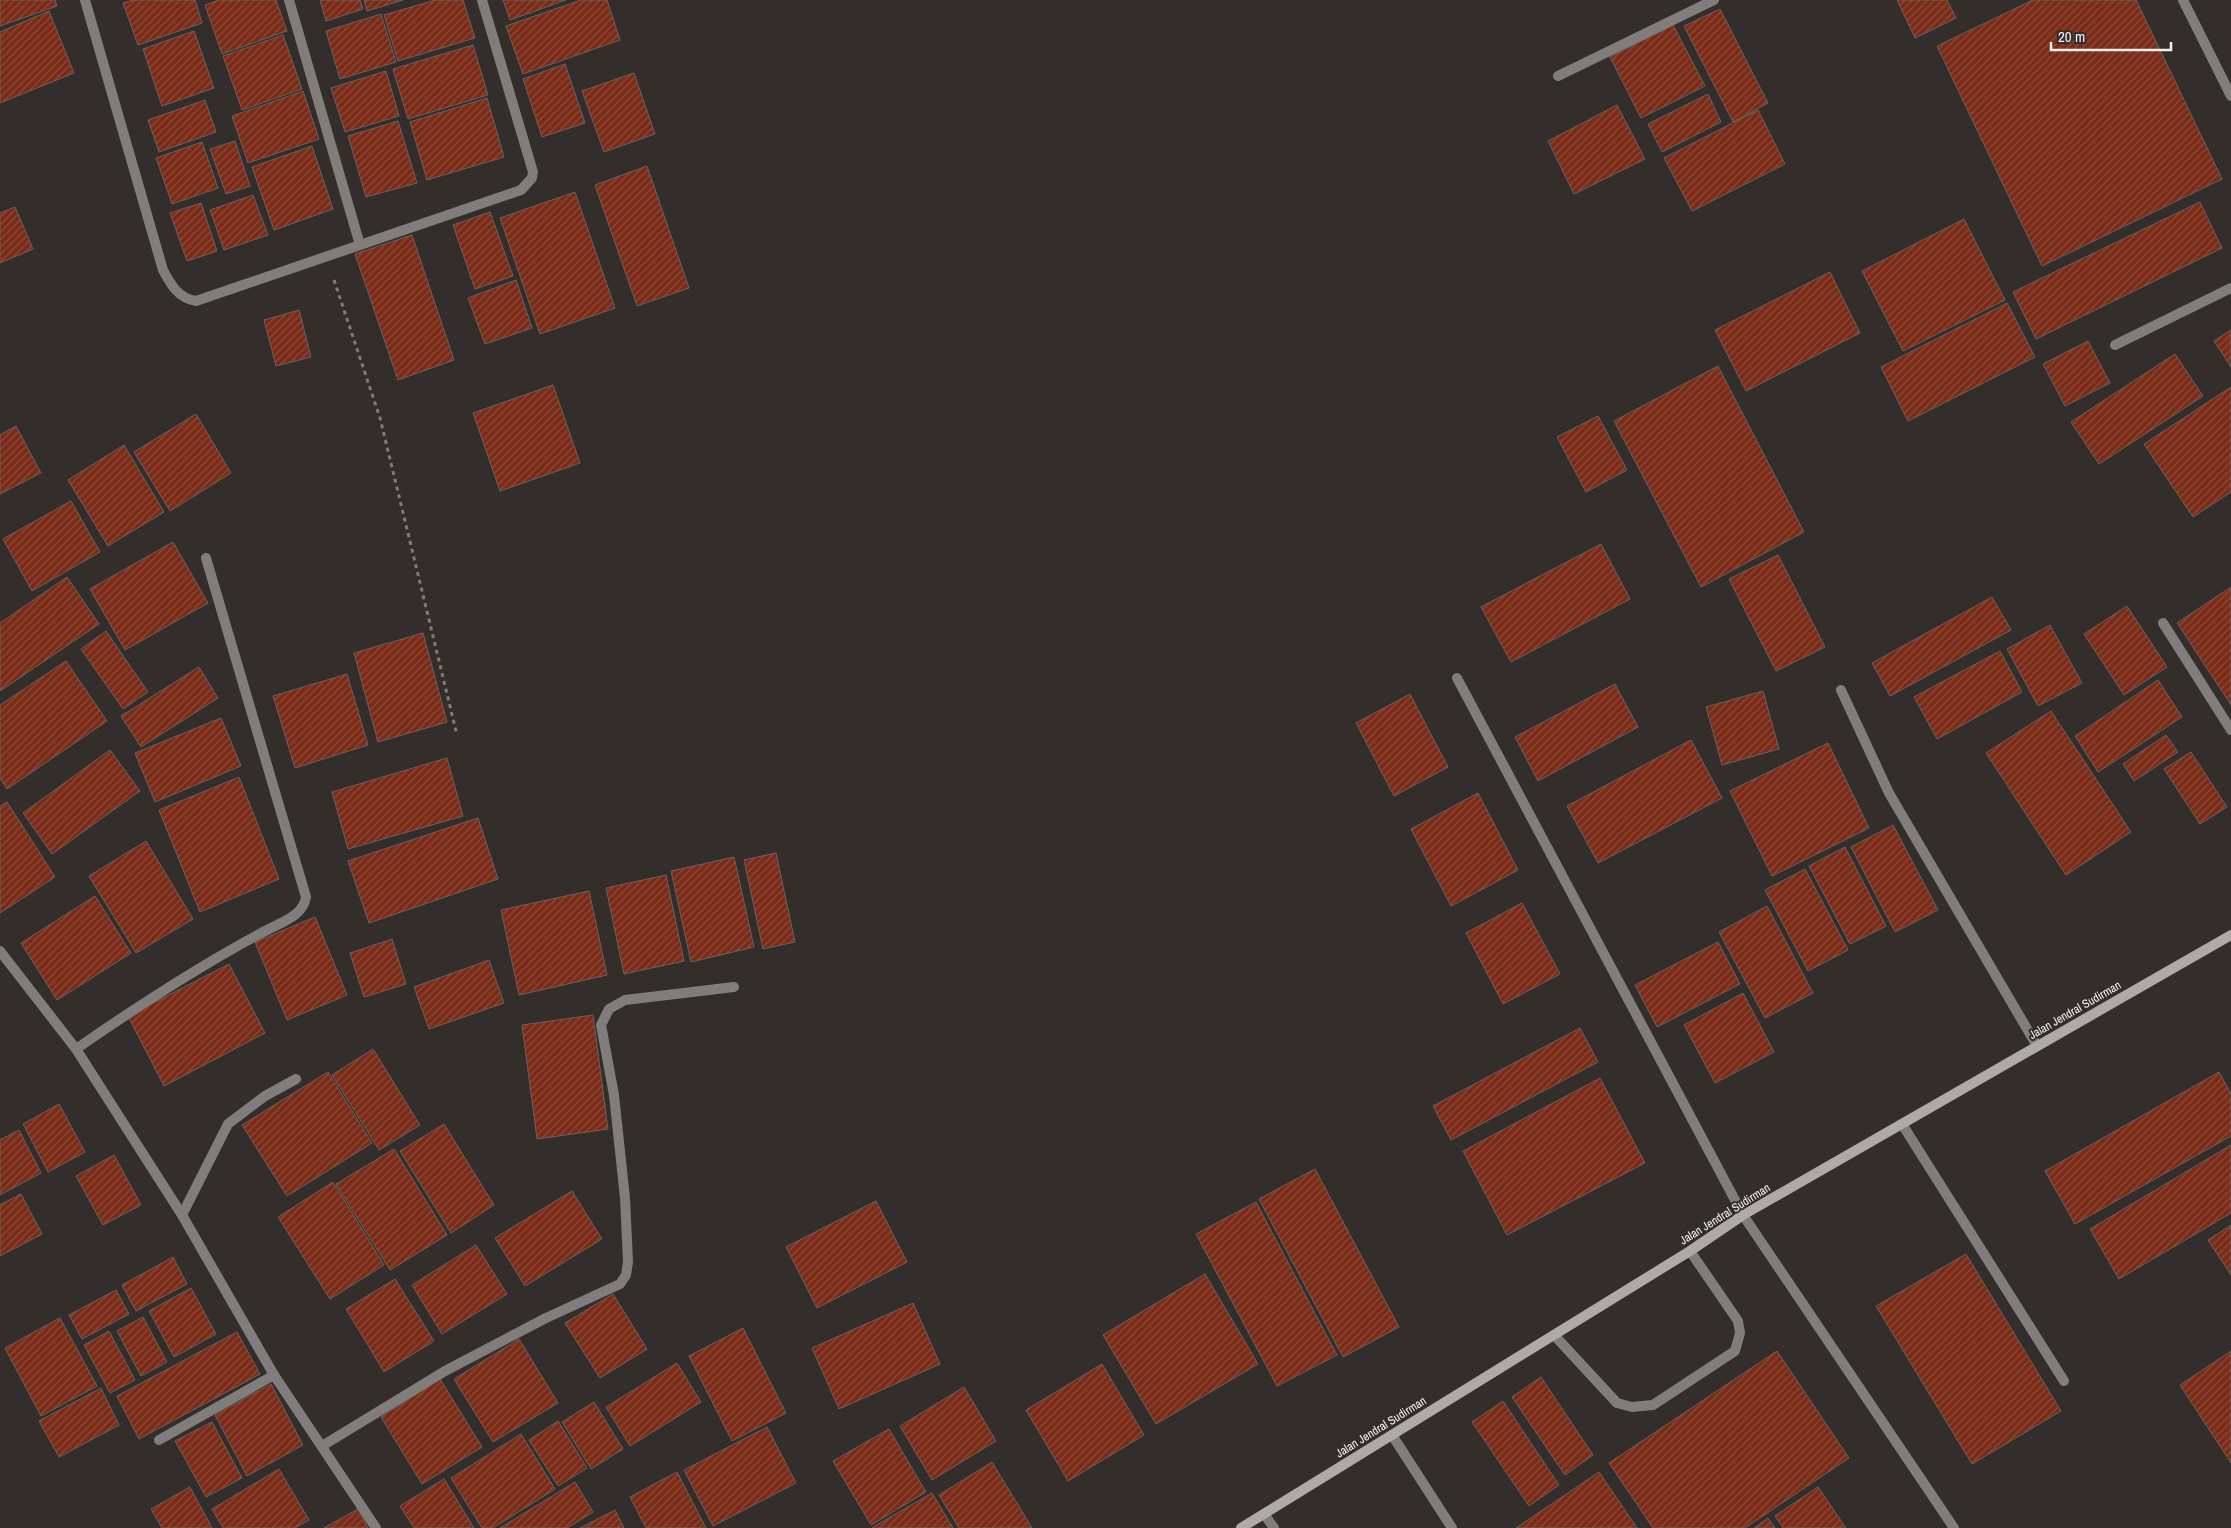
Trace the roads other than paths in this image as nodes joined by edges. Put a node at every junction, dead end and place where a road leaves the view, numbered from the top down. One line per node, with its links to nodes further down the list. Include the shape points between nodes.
1 (85, 0): 8 (street, via 163,270 172,287 196,301)
2 (289, 0): 8 (street)
3 (482, 0): 8 (street, via 533,172 532,178 521,190)
4 (1714, 0): 6 (street)
5 (2183, 0): 7 (street)
6 (1558, 76)
7 (2231, 96)
8 (360, 245)
9 (2231, 288): 10 (street)
10 (2116, 346)
11 (206, 558): 20 (street, via 306,897 304,905 292,917 215,958)
12 (2163, 623): 15 (street)
13 (1457, 678): 24 (street)
14 (1841, 690): 19 (street, via 1889,793)
15 (2231, 730)
16 (2231, 935): 19 (street, Jalan Jendral Sudirman)
17 (0, 951): 20 (street)
18 (734, 987): 31 (street, via 625,1000 609,1009 601,1025 614,1095 625,1198 628,1262 626,1275 620,1284 445,1371)
19 (2037, 1046): 22 (street, Jalan Jendral Sudirman)
20 (76, 1049): 23 (street)
21 (296, 1079): 23 (street, via 228,1124)
22 (1902, 1124): 24 (street, Jalan Jendral Sudirman); 28 (street)
23 (182, 1215): 27 (street)
24 (1743, 1215): 25 (street, Jalan Jendral Sudirman); 37 (street)
25 (1690, 1251): 26 (street, Jalan Jendral Sudirman); 26 (street, via 1738,1321 1740,1333 1735,1351 1653,1406 1632,1408 1617,1402)
26 (1554, 1334): 29 (street, Jalan Jendral Sudirman)
27 (274, 1375): 30 (street); 31 (street)
28 (2064, 1382)
29 (1392, 1435): 32 (street, Jalan Jendral Sudirman); 36 (street)
30 (160, 1440)
31 (322, 1446): 33 (street)
32 (1264, 1514): 34 (street, Jalan Jendral Sudirman); 35 (street)
33 (376, 1528)
34 (1241, 1528)
35 (1274, 1528)
36 (1452, 1528)
37 (1954, 1528)

